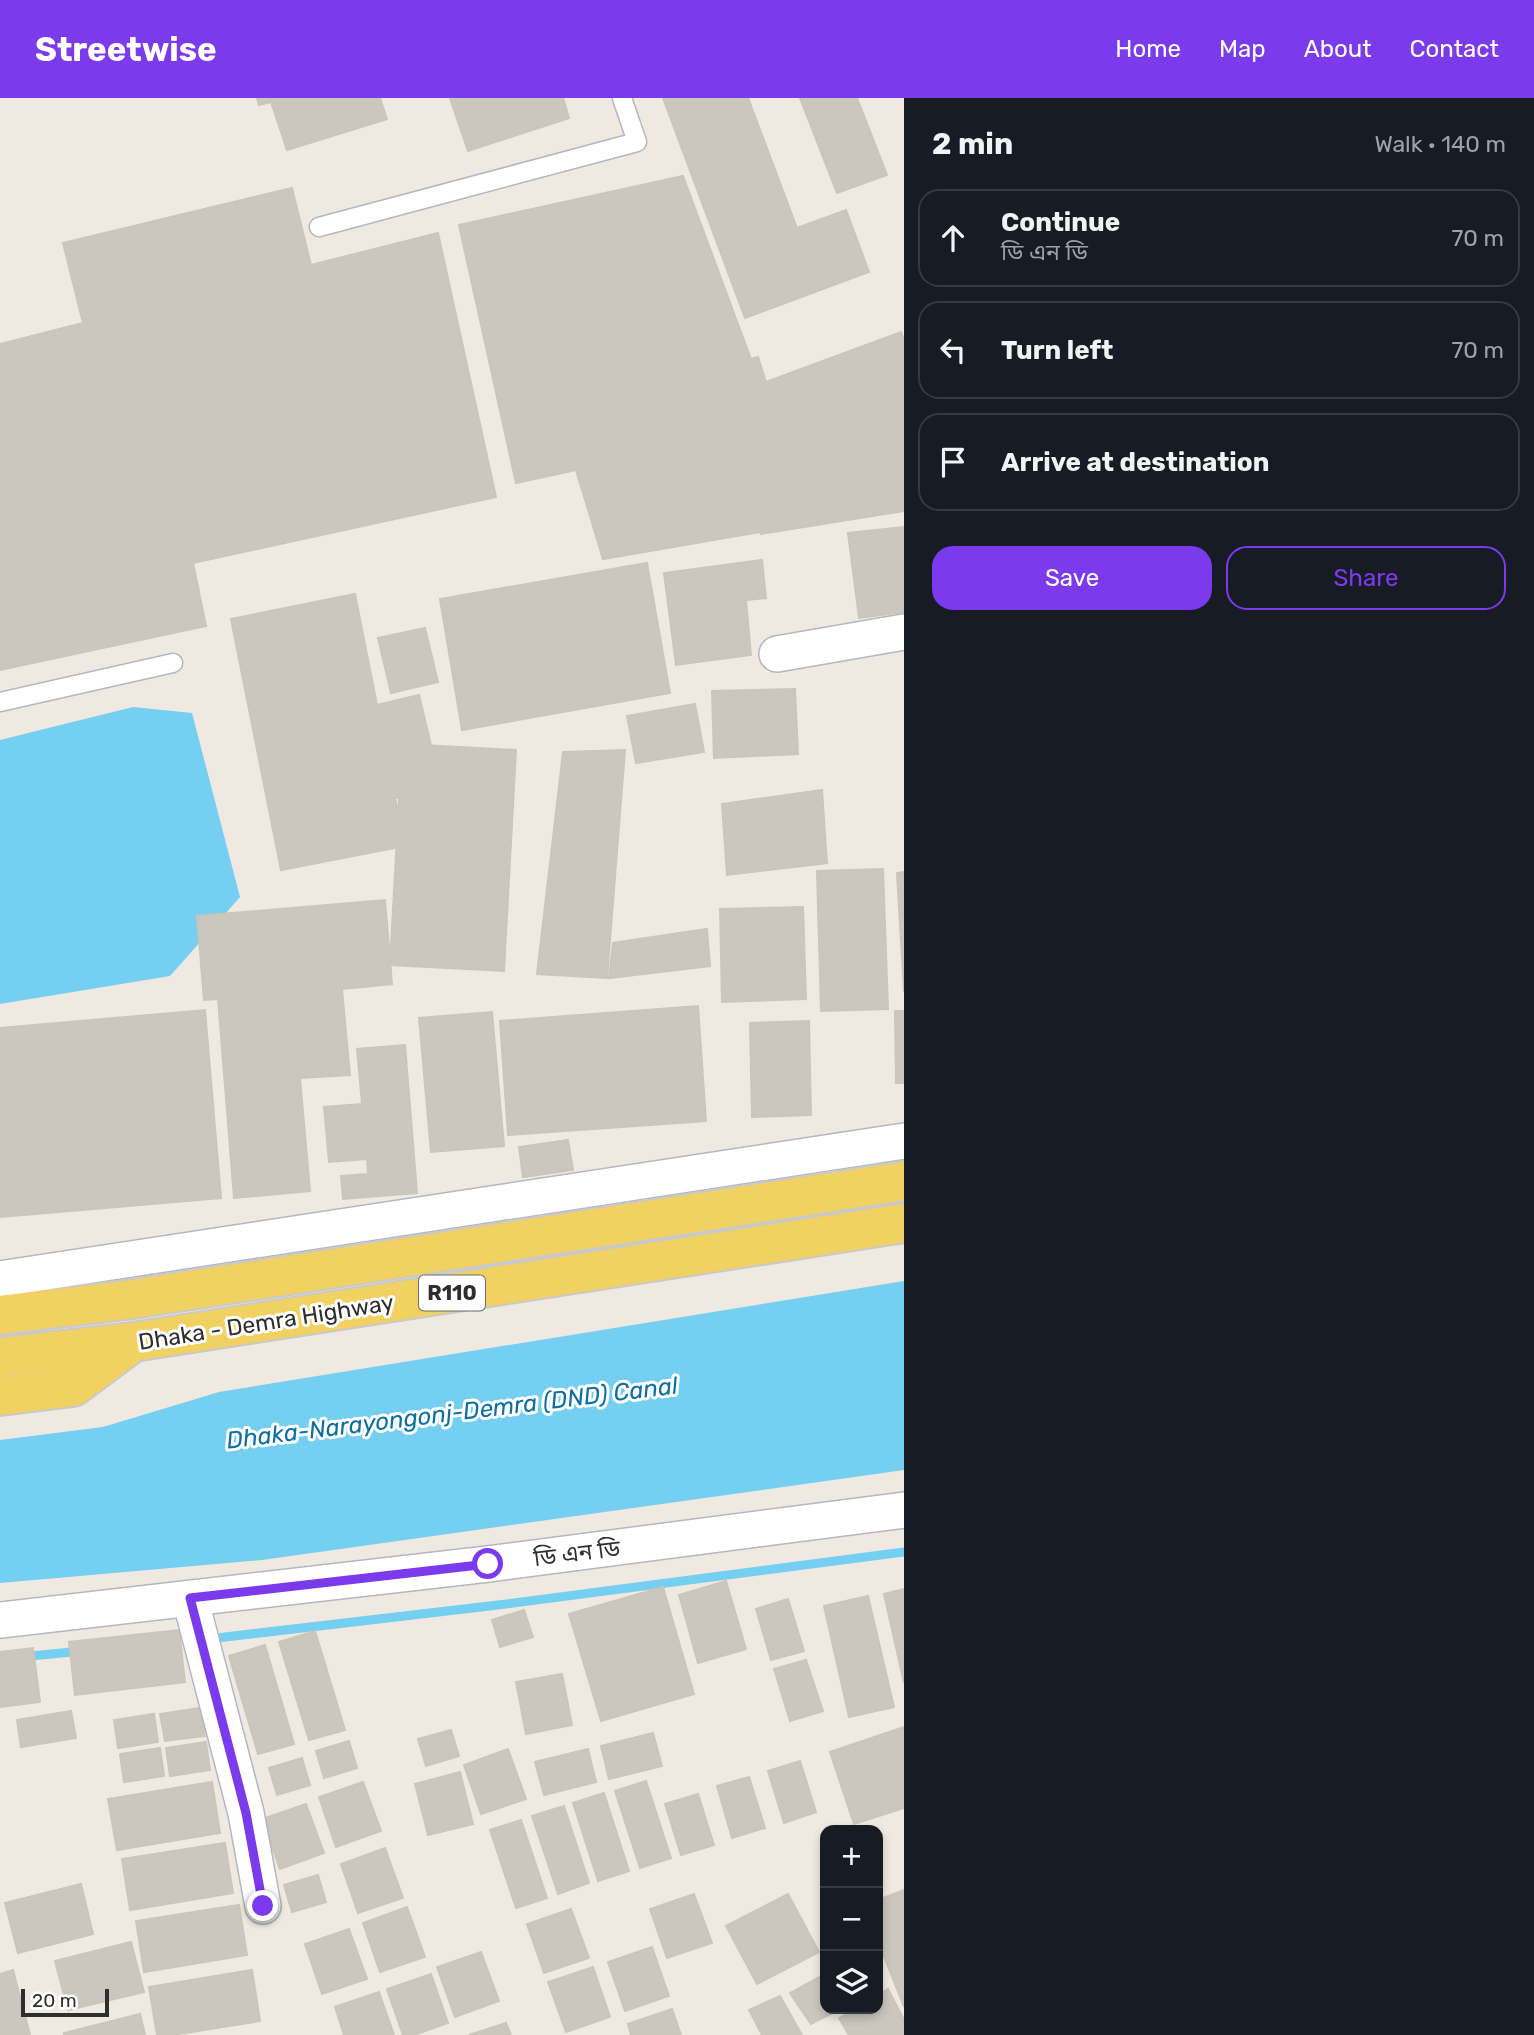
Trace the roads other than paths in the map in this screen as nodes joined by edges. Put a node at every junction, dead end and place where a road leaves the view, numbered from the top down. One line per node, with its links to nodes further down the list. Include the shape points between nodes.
1 (622, 98): 2 (lane, via 637,142)
2 (319, 227)
3 (904, 632): 4 (street)
4 (777, 654)
5 (173, 663): 6 (lane)
6 (0, 702)
7 (904, 1141): 10 (street)
8 (904, 1181): 11 (main road, Dhaka - Demra Highway / R110, via 126,1300)
9 (904, 1223): 12 (main road, Dhaka - Demra Highway / R110)
10 (0, 1279)
11 (0, 1314)
12 (132, 1342): 13 (main road, Dhaka - Demra Highway / R110); 14 (main road, via 73,1387)
13 (0, 1357)
14 (0, 1396)
15 (904, 1510): 16 (street, ডি এন ডি)
16 (190, 1598): 17 (street, ডি এন ডি); 18 (street, via 246,1813)
17 (0, 1620)
18 (263, 1906)

